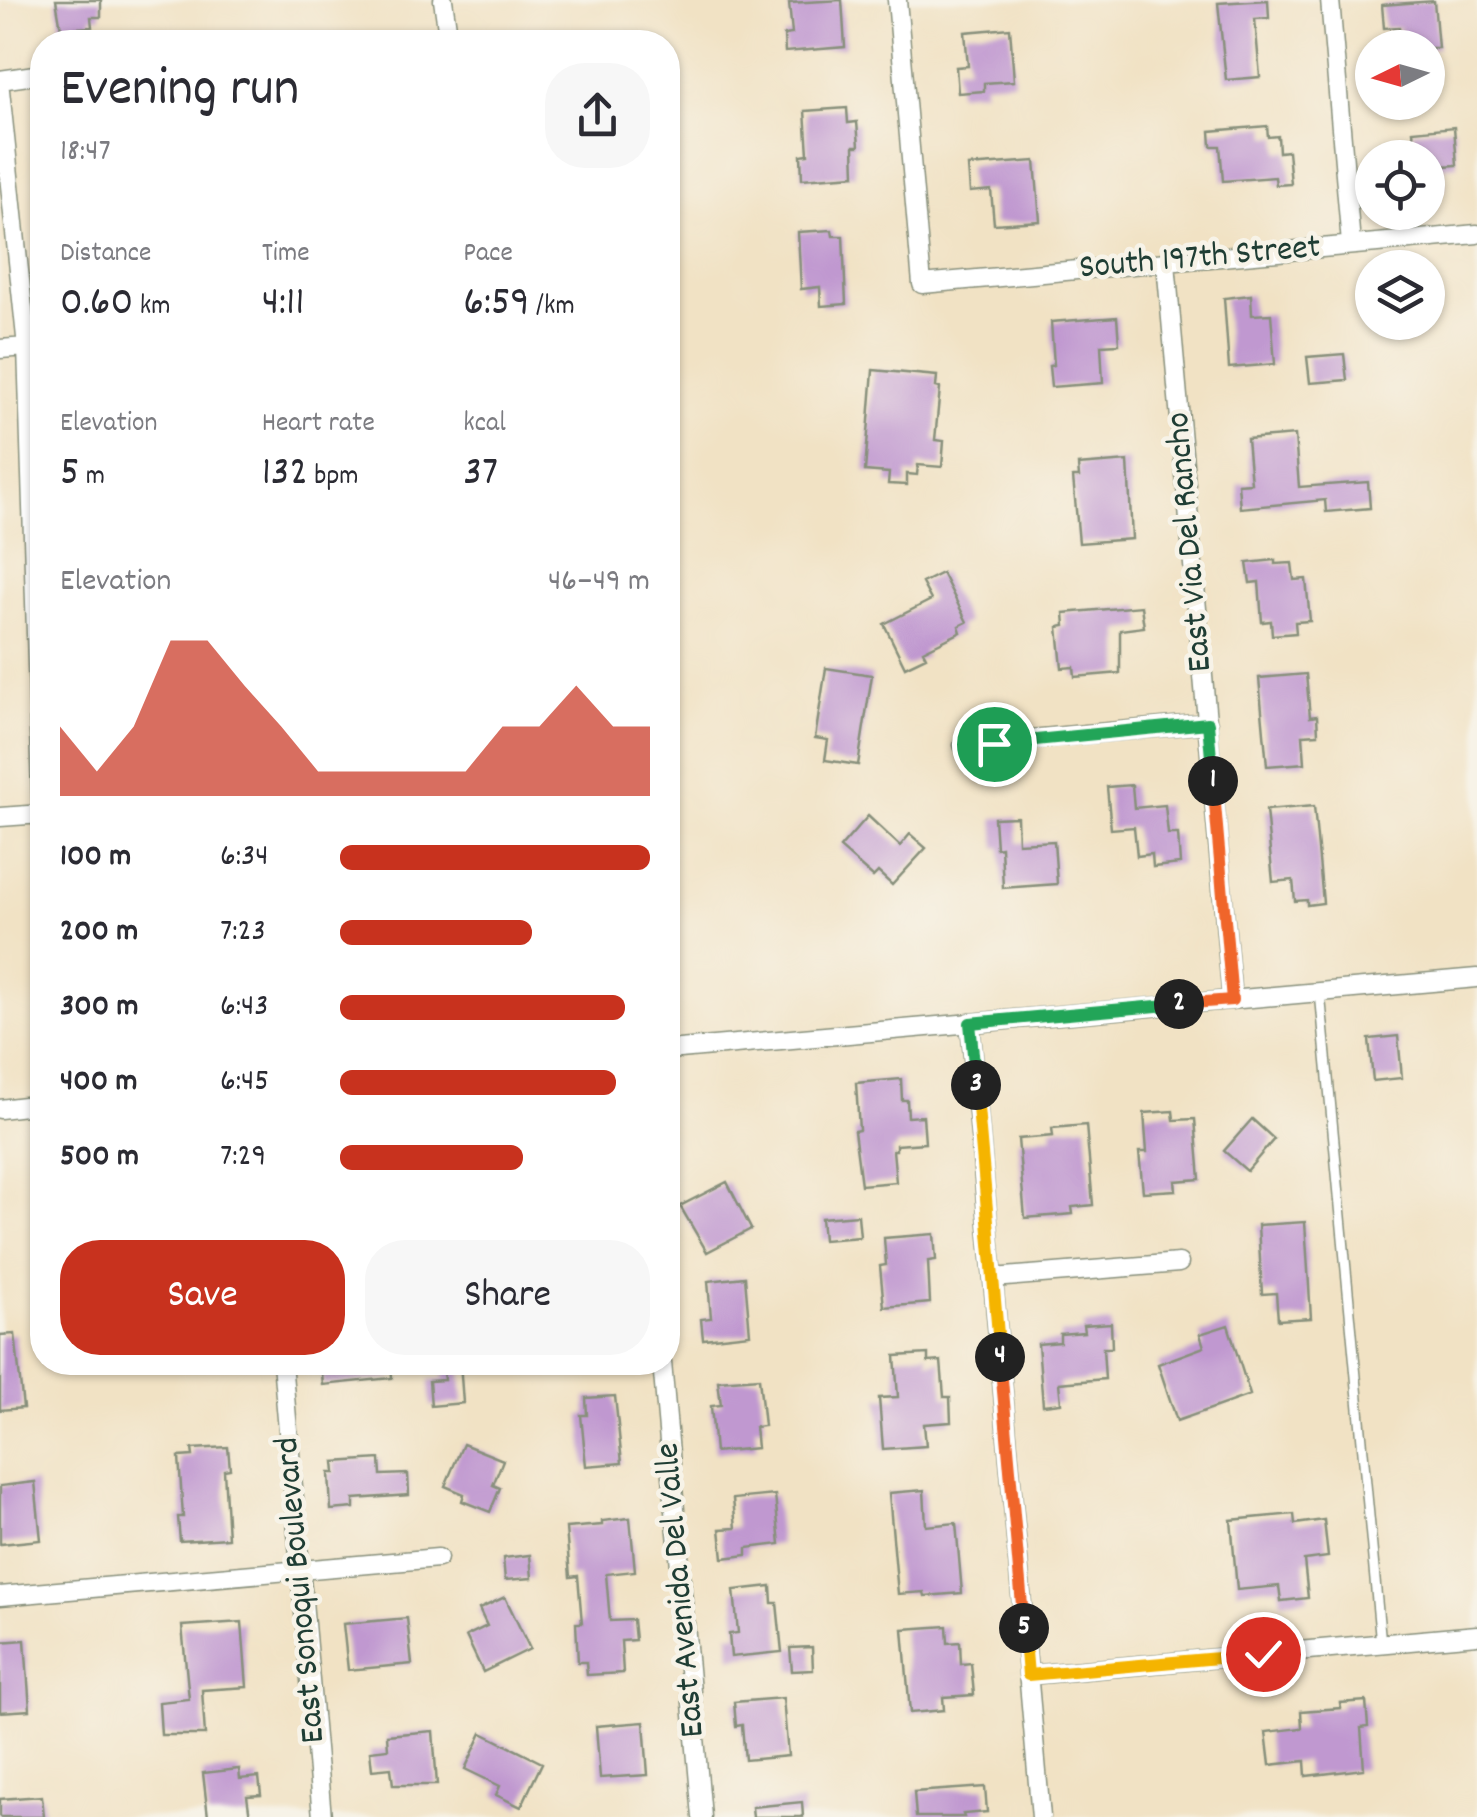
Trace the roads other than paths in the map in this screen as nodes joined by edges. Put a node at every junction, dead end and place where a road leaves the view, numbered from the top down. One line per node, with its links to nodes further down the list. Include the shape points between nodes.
1 (443, 0): 4 (street)
2 (897, 0): 10 (street, South 197th Street, via 922,284)
3 (1330, 0): 9 (street)
4 (448, 30)
5 (30, 76): 6 (street)
6 (0, 80)
7 (0, 90): 11 (street)
8 (1477, 234): 9 (street, South 197th Street)
9 (1351, 244): 10 (street, South 197th Street)
10 (1166, 263): 14 (street, East Via Del Rancho)
11 (26, 347): 12 (street); 13 (street)
12 (0, 348)
13 (30, 464)
14 (1208, 723): 15 (street); 20 (street, East Via Del Rancho)
15 (963, 746)
16 (30, 815): 17 (street)
17 (0, 817)
18 (1477, 978): 19 (street)
19 (1320, 992): 20 (street); 33 (lane)
20 (1232, 1000): 21 (street)
21 (970, 1023): 22 (street); 26 (street)
22 (680, 1049)
23 (30, 1105): 24 (street)
24 (0, 1108)
25 (1180, 1263): 26 (street)
26 (993, 1278): 34 (street)
27 (283, 1375): 30 (street, East Sonoqui Boulevard)
28 (663, 1375): 36 (street, East Avenida Del Valle)
29 (438, 1558): 30 (street)
30 (300, 1570): 31 (street); 35 (street, East Sonoqui Boulevard)
31 (0, 1596)
32 (1477, 1635): 33 (street)
33 (1380, 1644): 34 (street)
34 (1028, 1675): 37 (street)
35 (322, 1817)
36 (702, 1817)
37 (1041, 1817)

